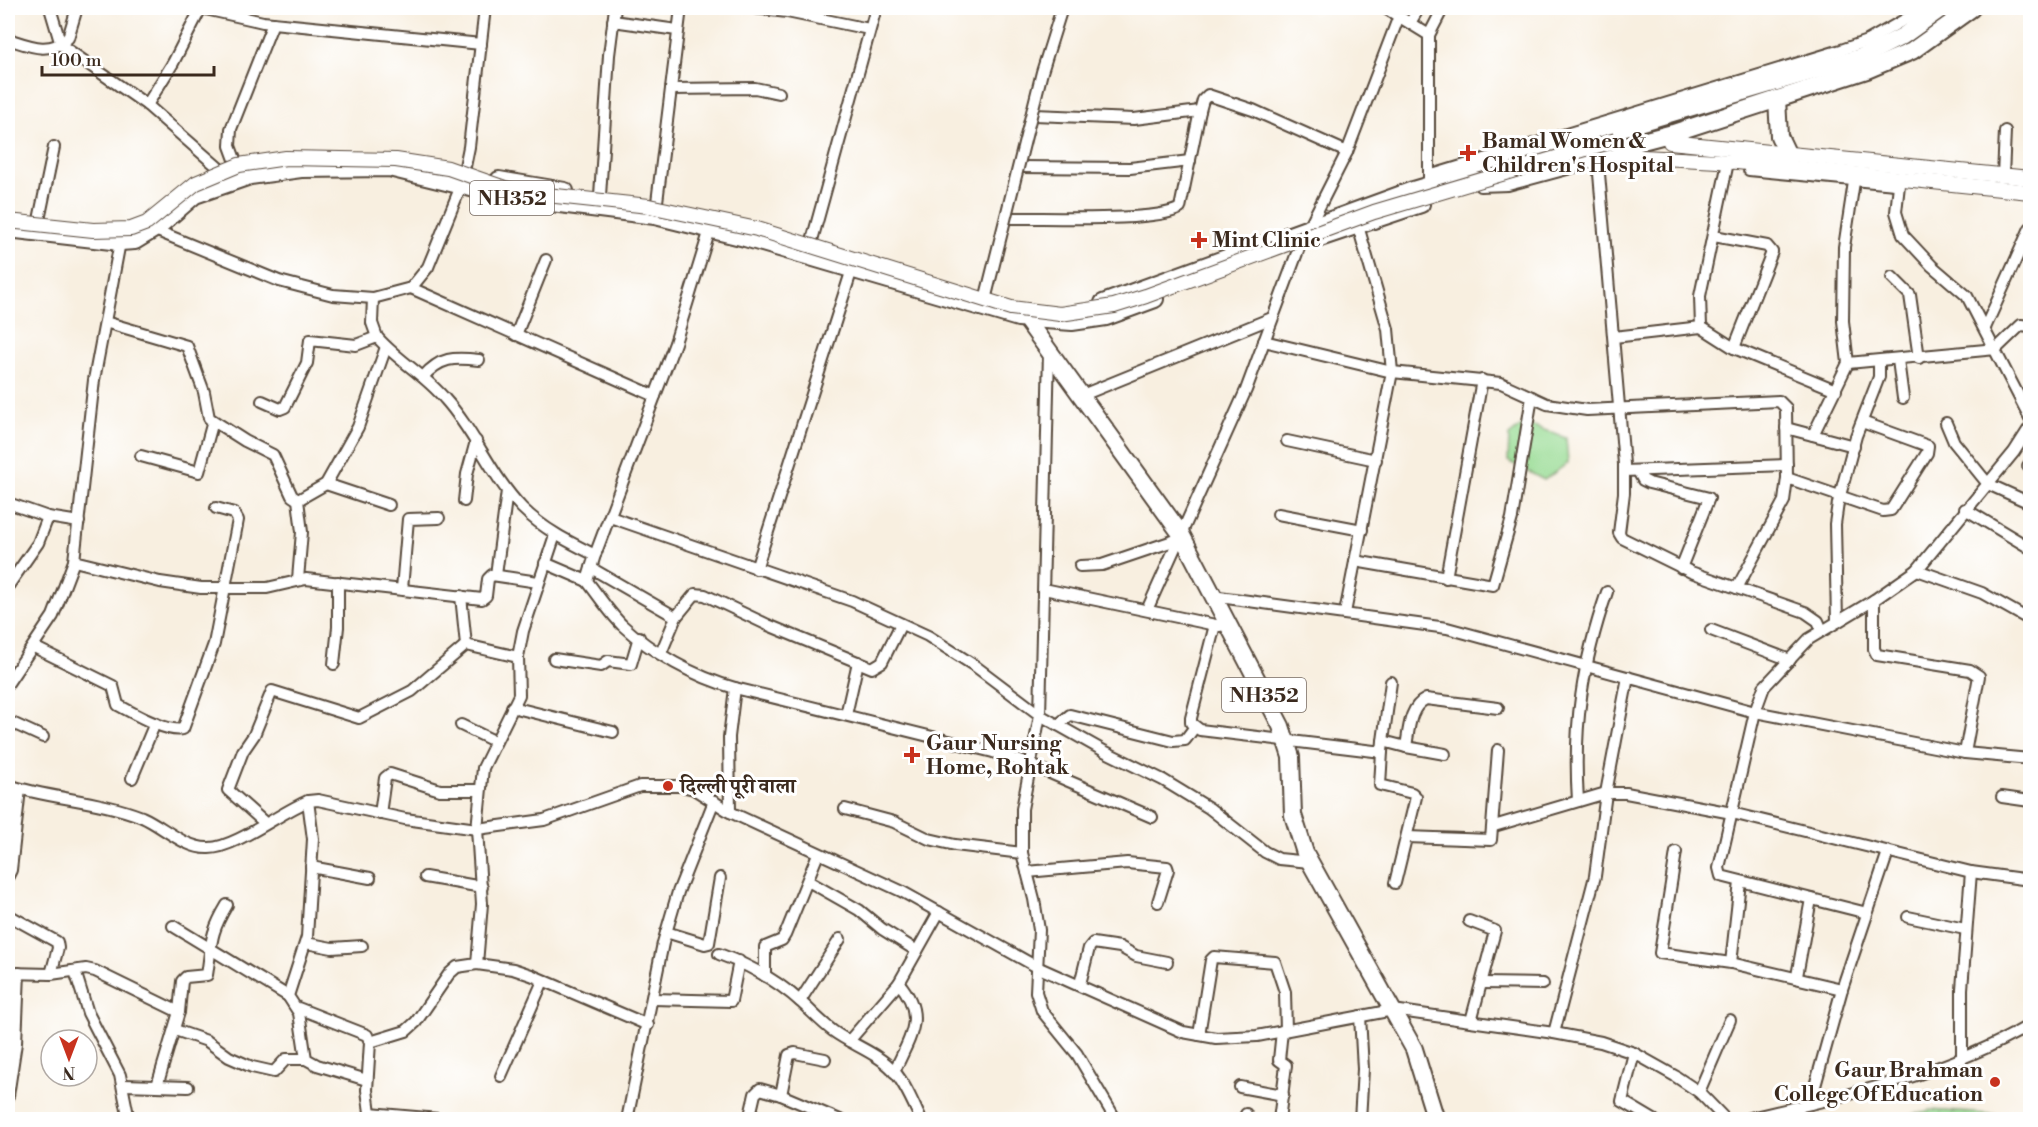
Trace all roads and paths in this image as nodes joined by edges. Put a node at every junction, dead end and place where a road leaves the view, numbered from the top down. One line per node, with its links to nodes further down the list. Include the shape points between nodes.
1 (51, 8): 25 (street)
2 (77, 8): 25 (street, via 68,39)
3 (201, 8): 18 (street); 29 (street)
4 (485, 8): 24 (street)
5 (615, 8): 17 (street)
6 (681, 8): 21 (street)
7 (754, 8): 20 (street)
8 (876, 8): 20 (street)
9 (1063, 8): 31 (street); 75 (street, bridge, via 1042,72)
10 (1384, 8): 16 (street)
11 (1419, 8): 19 (street)
12 (1443, 8): 22 (street)
13 (1925, 8): 53 (street, via 1867,41)
14 (1942, 8): 32 (highway, via 1903,36 1861,57)
15 (1971, 8): 28 (highway, via 1912,51)
16 (1400, 16): 19 (street); 39 (street)
17 (613, 21): 21 (street); 55 (street)
18 (273, 23): 24 (street); 46 (street, via 231,129)
19 (1410, 23): 22 (street)
20 (869, 29): 69 (street)
21 (677, 30): 26 (street)
22 (1429, 35): 53 (street)
23 (8, 39): 25 (street, via 41,49)
24 (481, 44): 48 (street)
25 (61, 45): 29 (street)
26 (671, 89): 27 (street, via 755,88); 56 (street)
27 (779, 93)
28 (1777, 99): 35 (highway); 40 (highway, via 1779,136)
29 (147, 105): 46 (street)
30 (1200, 111): 31 (street, via 1134,119); 39 (street, via 1205,97 1224,99); 43 (street)
31 (1034, 115): 44 (street)
32 (1661, 118): 33 (highway); 35 (main road)
33 (1643, 123): 36 (main road); 53 (highway)
34 (2005, 131): 47 (street)
35 (1668, 138): 37 (highway); 40 (main road); 41 (main road)
36 (1620, 139): 37 (main road); 75 (main road, bridge, via 1374,212 1114,306 1060,314)
37 (1649, 139): 42 (highway)
38 (54, 147): 59 (street)
39 (1347, 152): 67 (street)
40 (1788, 155): 47 (main road)
41 (1676, 157): 42 (main road); 51 (main road)
42 (1593, 158): 45 (street); 53 (highway, via 1480,186); 85 (street)
43 (1190, 161): 44 (street, via 1130,168); 58 (street, via 1180,208 1175,211 1146,216)
44 (1020, 167): 58 (street)
45 (1726, 167): 50 (street); 66 (street)
46 (231, 172): 48 (highway, NH352, via 250,176 301,169 389,168); 63 (highway, NH352)
47 (2003, 176): 49 (main road)
48 (463, 178): 55 (highway, NH352); 61 (highway, NH352, via 512,198); 73 (street, via 428,267)
49 (2031, 178)
50 (1854, 182): 52 (street); 95 (street, via 1844,247 1843,321)
51 (1940, 183): 52 (street); 54 (main road)
52 (1899, 184): 82 (street, via 1896,212 1903,235 1967,296)
53 (1429, 187): 62 (highway); 67 (highway)
54 (2031, 192)
55 (600, 196): 56 (highway, NH352)
56 (657, 202): 61 (highway, NH352)
57 (8, 216): 59 (highway, NH352)
58 (1007, 218): 75 (street)
59 (39, 220): 63 (highway, NH352, via 121,231)
60 (8, 221): 75 (main road, bridge, via 93,230 131,229 147,223 196,183 239,165 286,158 396,160 448,168 528,193 649,206 757,229)
61 (712, 222): 69 (highway, NH352); 71 (highway, NH352); 100 (street)
62 (1358, 226): 67 (highway); 96 (street, via 1388,329)
63 (147, 227): 68 (highway, NH352, via 135,241); 74 (street, via 279,281 333,295)
64 (2031, 228): 82 (street)
65 (8, 229): 68 (highway, NH352)
66 (1714, 236): 81 (street, via 1700,297); 88 (street, via 1767,246 1772,252)
67 (1303, 237): 76 (highway, via 1100,304 1064,308); 77 (street); 78 (highway, via 1106,317 1072,322)
68 (120, 242): 79 (street)
69 (811, 244): 71 (highway, NH352)
70 (546, 260): 83 (street)
71 (854, 264): 75 (highway, NH352); 149 (street)
72 (1892, 277): 91 (street, via 1910,295)
73 (411, 288): 74 (street); 83 (street)
74 (372, 298): 84 (street, via 372,323)
75 (985, 302): 76 (highway, NH352); 78 (highway, NH352)
76 (1015, 305): 78 (highway, NH352)
77 (1272, 318): 86 (street); 101 (street)
78 (1026, 320): 90 (highway, NH352)
79 (105, 322): 107 (street, via 187,346 204,392 207,414); 137 (street, via 94,380)
80 (2031, 326): 89 (street, via 2021,325)
81 (1701, 327): 85 (street); 88 (street)
82 (1985, 328): 89 (street)
83 (516, 335): 100 (street)
84 (377, 337): 87 (street); 104 (street, via 356,345 310,340 305,369 285,407 280,409)
85 (1614, 337): 105 (street)
86 (1264, 341): 96 (street); 140 (street)
87 (386, 347): 97 (street); 122 (street, via 358,427)
88 (1734, 348): 99 (street)
89 (1996, 349): 91 (street); 106 (street)
90 (1049, 352): 101 (highway, NH352); 160 (street)
91 (1919, 358): 93 (street)
92 (479, 360): 97 (street, via 447,358)
93 (1898, 360): 94 (street); 103 (street)
94 (1880, 361): 95 (street); 108 (street, via 1880,377)
95 (1848, 363): 99 (street)
96 (1392, 372): 98 (street); 117 (street)
97 (423, 376): 113 (street, via 456,411)
98 (1482, 380): 102 (street, via 1509,385); 152 (street)
99 (1836, 390): 112 (street)
100 (655, 396): 135 (street)
101 (1080, 396): 140 (highway, NH352)
102 (1532, 397): 105 (street, via 1563,407); 152 (street, via 1512,518 1496,582 1486,586)
103 (1903, 398)
104 (262, 401)
105 (1619, 411): 111 (street, via 1772,400 1785,404); 119 (street)
106 (2031, 418)
107 (213, 421): 116 (street, via 199,472); 126 (street, via 273,455 292,496)
108 (1862, 422): 115 (street); 125 (street, via 1926,444 1928,449 1891,510 1883,511)
109 (1946, 423): 123 (street, via 1954,442)
110 (2031, 427): 123 (street)
111 (1786, 428): 112 (street); 118 (street)
112 (1813, 435): 115 (street)
113 (476, 441): 124 (street); 127 (street)
114 (1287, 441): 117 (street)
115 (1854, 446): 125 (street)
116 (141, 456)
117 (1376, 460): 138 (street)
118 (1787, 465): 120 (street); 121 (street)
119 (1624, 471): 120 (street); 148 (street, via 1619,533)
120 (1638, 471): 148 (street, via 1649,483 1709,498)
121 (1787, 478): 125 (street); 158 (street, via 1780,512)
122 (326, 484): 126 (street); 130 (street)
123 (1988, 484): 129 (street); 132 (street)
124 (507, 491): 139 (street); 151 (street)
125 (1840, 494): 170 (street, via 1835,524)
126 (298, 500): 153 (street, via 302,532)
127 (464, 501)
128 (8, 503): 134 (street)
129 (2031, 503)
130 (389, 505)
131 (216, 508): 161 (street, via 238,518)
132 (1965, 509): 141 (street); 150 (street)
133 (1278, 514): 138 (street)
134 (48, 517): 137 (street); 157 (street, via 38,543)
135 (610, 517): 142 (street); 149 (street)
136 (440, 518): 159 (street, via 408,519)
137 (79, 522): 143 (street)
138 (1362, 530): 144 (street)
139 (555, 535): 142 (street); 145 (street)
140 (1180, 537): 146 (street, via 1102,565); 164 (highway, NH352); 166 (street)
141 (2031, 548)
142 (595, 555): 147 (street)
143 (74, 561): 161 (street, via 160,582); 177 (street, via 53,615)
144 (1355, 561): 152 (street); 167 (street)
145 (545, 563): 154 (street); 156 (street)
146 (1080, 566)
147 (591, 568): 154 (street); 168 (street)
148 (1681, 568): 158 (street)
149 (756, 569): 171 (street, via 852,601)
150 (1917, 570): 165 (street); 169 (street, via 1982,593)
151 (496, 575): 156 (street); 163 (street, via 488,579 485,598)
152 (1446, 578)
153 (298, 579): 155 (street); 161 (street, via 267,588)
154 (587, 581): 175 (street, via 620,623)
155 (338, 582): 159 (street); 183 (street)
156 (538, 582): 179 (street)
157 (8, 586)
158 (1737, 588): 174 (street, via 1805,612 1818,621)
159 (402, 589): 163 (street)
160 (1044, 589): 166 (street); 193 (street)
161 (224, 590): 195 (street, via 209,664 185,726 176,730)
162 (1607, 592): 184 (street)
163 (461, 596): 176 (street)
164 (1211, 596): 167 (street); 172 (highway, NH352)
165 (1874, 600): 170 (street); 206 (street, via 1877,655 1970,670 1979,676)
166 (1148, 610): 172 (street)
167 (1345, 613): 184 (street, via 1447,628)
168 (676, 617): 178 (street); 182 (street, via 693,596 705,595)
169 (2031, 620)
170 (1837, 622): 174 (street)
171 (901, 624): 182 (street, via 879,666 872,668); 193 (street, via 975,666)
172 (1222, 626): 198 (street, via 1191,718); 201 (highway, NH352, via 1281,726)
173 (1712, 630): 181 (street)
174 (1822, 630): 181 (street)
175 (639, 638): 178 (street); 180 (street, via 631,664 608,661 601,666)
176 (466, 645): 179 (street); 225 (street, via 412,691 362,717 271,693 228,790)
177 (34, 647): 187 (street); 195 (street, via 113,686 118,705)
178 (661, 653): 188 (street, via 714,682)
179 (518, 657): 189 (street, via 520,688)
180 (554, 659)
181 (1791, 660): 191 (street, via 1764,687)
182 (858, 662): 192 (street)
183 (334, 664)
184 (1585, 666): 185 (street); 218 (street, via 1576,724)
185 (1628, 677): 191 (street); 214 (street)
186 (1391, 682): 203 (street)
187 (8, 683)
188 (735, 688): 192 (street); 221 (street, via 729,737)
189 (512, 707): 199 (street); 202 (street)
190 (1498, 708): 204 (street, via 1426,699 1413,712)
191 (1755, 712): 206 (street); 222 (street)
192 (846, 716): 209 (street)
193 (1040, 716): 197 (street); 209 (street)
194 (8, 721): 200 (street)
195 (155, 723): 210 (street)
196 (461, 725): 202 (street)
197 (1058, 725): 198 (street, via 1070,715 1173,741 1185,740); 233 (street, via 1209,808 1265,852 1279,859)
198 (1194, 728): 201 (street)
199 (613, 732)
200 (43, 737)
201 (1285, 740): 203 (street); 233 (highway, NH352, via 1291,757 1293,815)
202 (494, 741): 213 (street, via 484,763)
203 (1383, 747): 204 (street); 228 (street, via 1380,785 1416,797)
204 (1406, 747): 207 (street)
205 (1498, 750): 226 (street)
206 (1965, 753): 208 (street)
207 (1445, 754)
208 (2031, 759)
209 (1029, 764): 224 (street); 231 (street, via 1022,809)
210 (132, 778)
211 (8, 785): 212 (street)
212 (20, 789): 225 (street, via 114,807 201,847 229,843); 237 (street)
213 (480, 790): 223 (street, via 440,790 390,774 385,778); 227 (street)
214 (1606, 794): 218 (street); 222 (street, via 1626,793); 293 (street, via 1596,876)
215 (2002, 797): 219 (street)
216 (308, 801): 223 (street); 225 (street); 234 (street, via 313,839)
217 (714, 801): 221 (street); 227 (street, via 681,786 640,786 553,818); 256 (street)
218 (1578, 801): 226 (street)
219 (2031, 801)
220 (844, 809): 231 (street, via 894,822 929,839)
221 (730, 812): 232 (street)
222 (1732, 813): 230 (street); 243 (street, via 1719,872 1720,876)
223 (380, 814): 227 (street)
224 (1152, 817)
225 (265, 823)
226 (1494, 826): 228 (street, via 1489,841)
227 (477, 830): 245 (street)
228 (1407, 837): 244 (street)
229 (1676, 852): 265 (street, via 1660,953)
230 (1888, 852): 236 (street); 250 (street)
231 (1022, 853): 235 (street)
232 (818, 854): 242 (street); 249 (street)
233 (1310, 861): 284 (highway, NH352)
234 (311, 867): 239 (street); 258 (street)
235 (1027, 872): 247 (street, via 1128,863 1164,866 1168,870); 267 (street, via 1039,930)
236 (1971, 872): 241 (street); 255 (street)
237 (8, 876)
238 (425, 877): 245 (street)
239 (370, 878)
240 (720, 878): 256 (street, via 709,943)
241 (2031, 880)
242 (808, 881): 261 (street, via 859,910); 272 (street, via 786,935 765,947)
243 (1740, 882): 246 (street); 265 (street)
244 (1395, 883)
245 (482, 887): 266 (street)
246 (1811, 899): 250 (street); 273 (street)
247 (1158, 902)
248 (227, 905): 259 (street, via 213,927)
249 (939, 912): 261 (street); 267 (street)
250 (1867, 913): 279 (street)
251 (8, 915): 271 (street, via 57,942)
252 (1908, 917): 255 (street)
253 (1469, 921): 276 (street, via 1495,931)
254 (173, 926): 259 (street)
255 (1965, 929): 300 (street)
256 (666, 932): 281 (street)
257 (840, 939): 282 (street)
258 (306, 943): 260 (street, via 332,948); 280 (street)
259 (208, 946): 280 (street); 285 (street, via 207,975 184,978)
260 (362, 946)
261 (917, 951): 275 (street)
262 (719, 954): 263 (street)
263 (739, 961): 272 (street); 281 (street, via 731,1001)
264 (1167, 962): 277 (street, via 1093,943)
265 (1731, 963): 273 (street)
266 (477, 964): 274 (street, via 513,969); 295 (street, via 466,963 449,974 406,1031)
267 (1037, 967): 277 (street); 320 (street, via 1036,992 1042,1011 1077,1054)
268 (75, 971): 271 (street); 285 (street, via 86,969 103,974); 304 (street, via 88,1013)
269 (8, 973): 270 (street)
270 (20, 973): 271 (street); 311 (street)
271 (51, 974)
272 (765, 976): 282 (street)
273 (1797, 976): 279 (street)
274 (543, 981): 289 (street); 302 (street)
275 (899, 983): 296 (street); 301 (street, via 910,996 915,1016 914,1028)
276 (1482, 983): 278 (street); 288 (street)
277 (1080, 984): 294 (street, via 1159,1023)
278 (1543, 984)
279 (1842, 989): 312 (street)
280 (288, 996): 283 (street)
281 (653, 999): 289 (street)
282 (800, 1001): 296 (street)
283 (297, 1008): 295 (street, via 364,1033); 298 (street)
284 (1393, 1010): 286 (street); 288 (street); 323 (highway, NH352, via 1414,1048)
285 (179, 1012): 291 (street)
286 (1360, 1016): 292 (street); 322 (street)
287 (1730, 1020): 308 (street)
288 (1471, 1021): 293 (street)
289 (648, 1026): 316 (street)
290 (2031, 1026): 300 (street)
291 (174, 1030): 298 (street, via 207,1041 240,1063 270,1072 277,1071 286,1059); 305 (street)
292 (1284, 1031): 294 (street, via 1216,1038); 294 (street, via 1285,992 1275,962 1214,957 1210,960); 310 (street, via 1279,1060 1286,1065)
293 (1554, 1033): 297 (street)
294 (1199, 1035)
295 (370, 1041): 303 (street)
296 (849, 1041): 301 (street)
297 (1634, 1053): 308 (street); 324 (street, via 1622,1101)
298 (306, 1059): 303 (street)
299 (825, 1059): 309 (street, via 789,1055)
300 (1962, 1059): 312 (street, via 1852,1096)
301 (894, 1072): 319 (street)
302 (501, 1076)
303 (368, 1080): 313 (street)
304 (124, 1085): 305 (street); 314 (street)
305 (157, 1086): 306 (street)
306 (188, 1087)
307 (1240, 1087): 310 (street)
308 (1699, 1092): 325 (street)
309 (781, 1095): 317 (street, via 764,1089 756,1091); 318 (street)
310 (1283, 1095): 321 (street)
311 (8, 1096)
312 (1810, 1104): 326 (street)
313 (371, 1116): 315 (street)
314 (129, 1119)
315 (450, 1119)
316 (627, 1119)
317 (749, 1119)
318 (840, 1119)
319 (921, 1119)
320 (1116, 1119)
321 (1280, 1119)
322 (1360, 1119)
323 (1436, 1119)
324 (1654, 1119)
325 (1726, 1119)
326 (1741, 1119)

